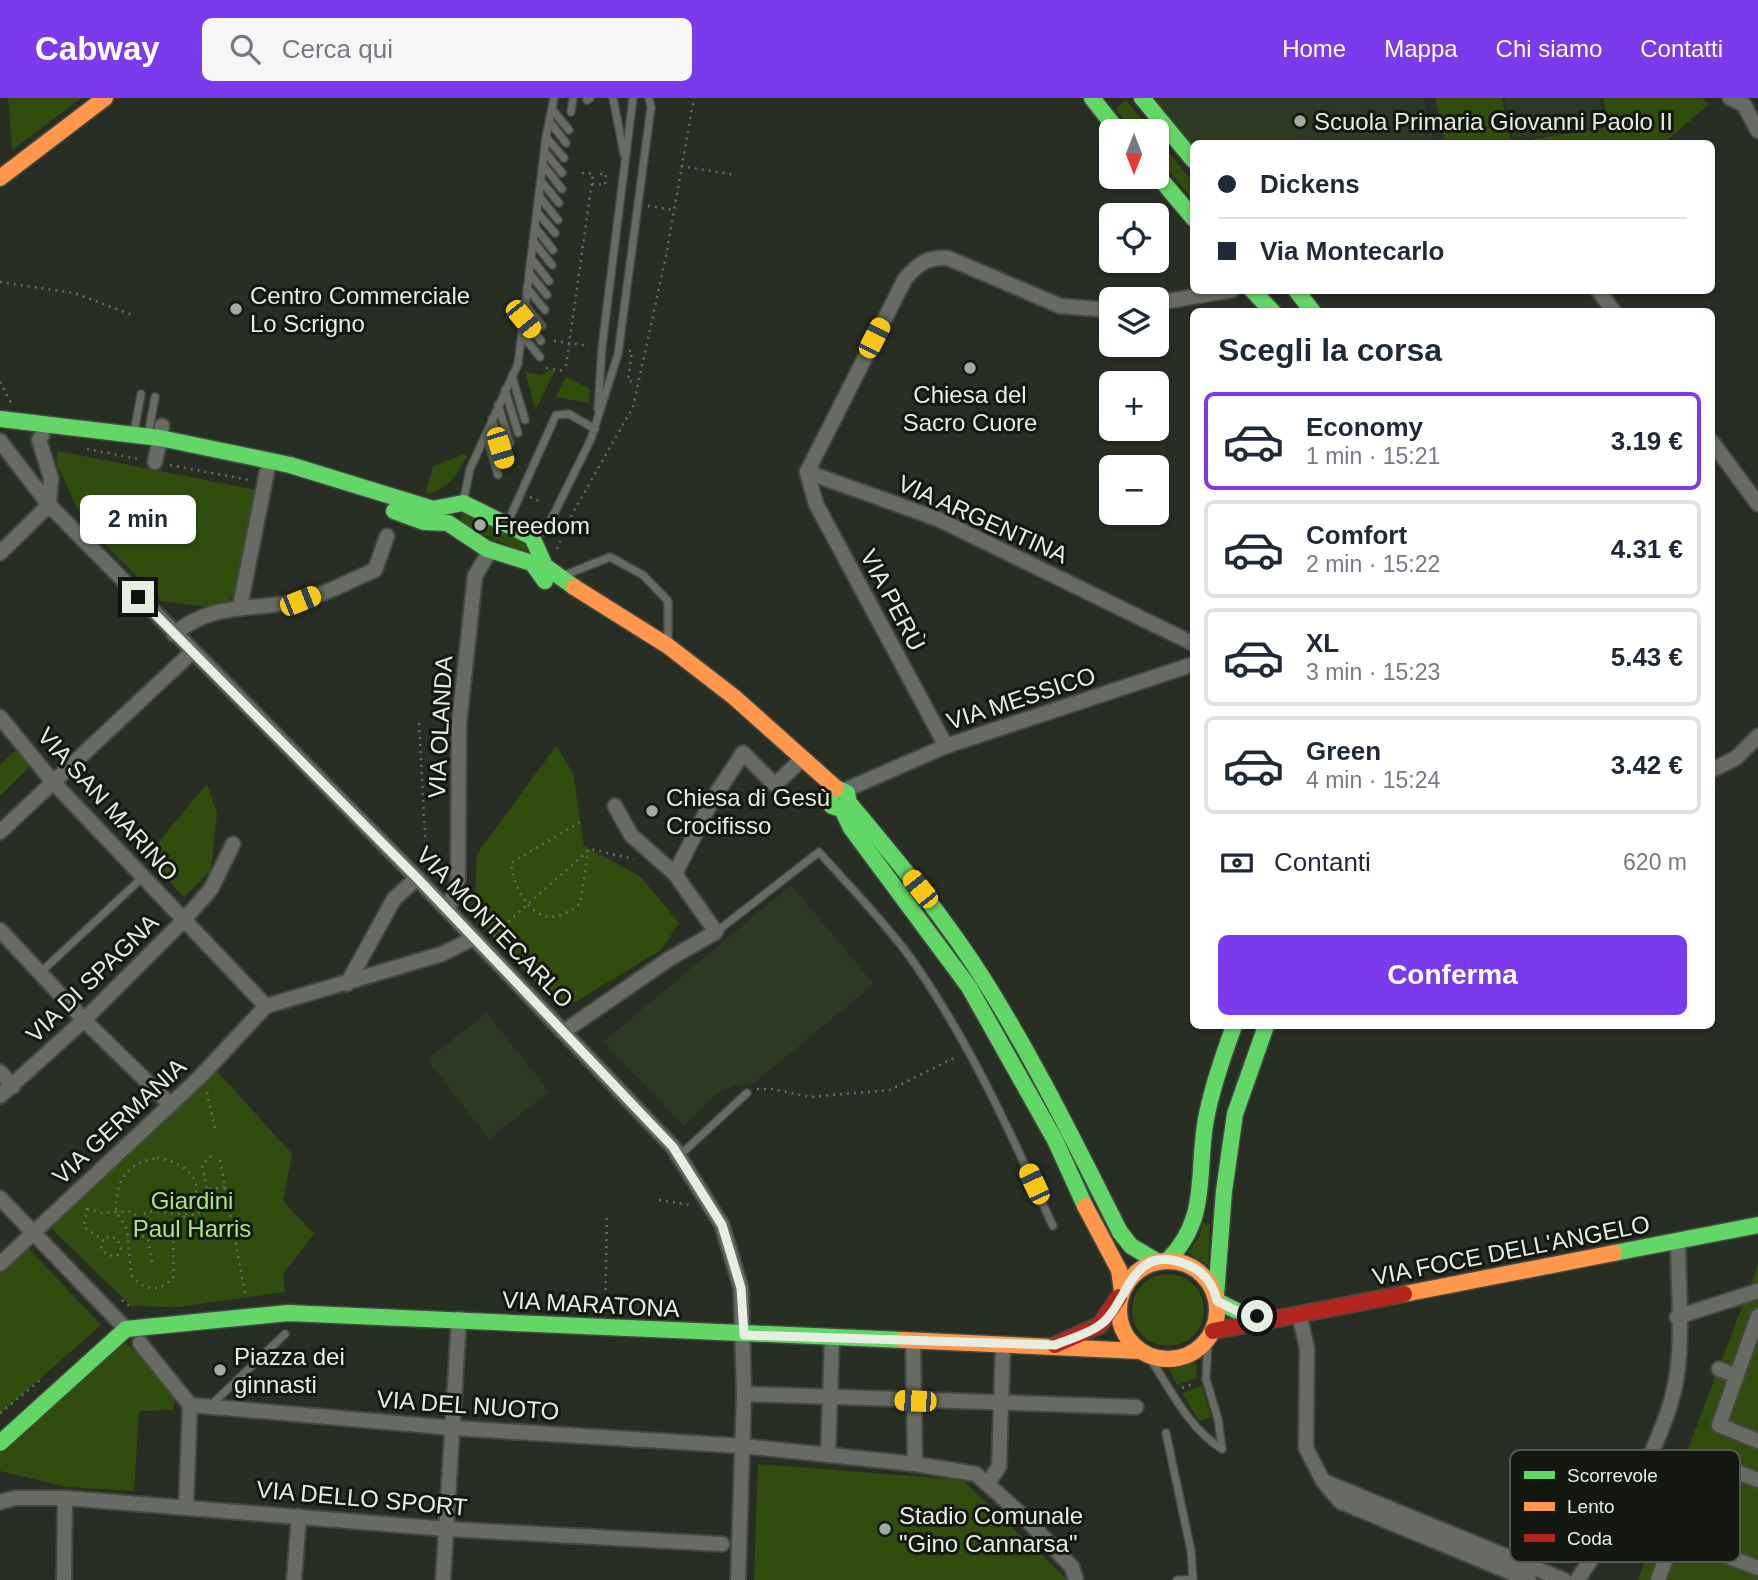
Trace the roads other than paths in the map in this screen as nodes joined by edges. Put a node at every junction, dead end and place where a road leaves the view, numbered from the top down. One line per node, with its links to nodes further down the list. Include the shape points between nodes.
1 (105, 98): 25 (main road)
2 (554, 98): 11 (lane)
3 (573, 98): 12 (lane)
4 (613, 98): 22 (lane)
5 (633, 98): 22 (lane)
6 (649, 98): 66 (lane, via 650,119 618,355)
7 (1092, 98): 13 (main road)
8 (1142, 98): 20 (main road)
9 (1730, 98): 10 (street)
10 (1749, 102): 16 (street)
11 (552, 109): 14 (lane); 15 (lane)
12 (571, 113)
13 (1109, 119)
14 (549, 121): 17 (lane); 18 (lane)
15 (569, 130)
16 (1758, 131)
17 (547, 136): 19 (lane); 21 (lane)
18 (566, 143)
19 (545, 152): 23 (lane); 24 (lane)
20 (1190, 156)
21 (564, 158)
22 (625, 162): 66 (lane)
23 (543, 165): 26 (lane); 27 (lane)
24 (562, 173)
25 (0, 178)
26 (541, 181): 29 (lane); 30 (lane)
27 (562, 189)
28 (1169, 189): 32 (main road)
29 (539, 196): 31 (lane); 33 (lane)
30 (559, 203)
31 (537, 212): 34 (lane); 35 (lane)
32 (1190, 214)
33 (558, 220)
34 (535, 227): 36 (lane); 37 (lane)
35 (555, 233)
36 (533, 242): 38 (lane); 39 (lane)
37 (553, 250)
38 (531, 258): 40 (lane); 41 (lane)
39 (552, 265)
40 (529, 272): 42 (lane); 46 (lane)
41 (549, 281)
42 (527, 288): 48 (lane); 52 (lane)
43 (1209, 294): 47 (street)
44 (1256, 294): 49 (main road)
45 (1299, 294): 50 (main road)
46 (547, 295)
47 (1169, 301)
48 (525, 305): 53 (lane); 54 (lane)
49 (1269, 308)
50 (1310, 308)
51 (1099, 309): 76 (street, via 1060,306 948,258 931,257 905,279)
52 (545, 310)
53 (523, 319): 55 (lane); 56 (lane)
54 (542, 326)
55 (522, 335): 57 (lane); 58 (lane)
56 (541, 341)
57 (540, 357)
58 (512, 376): 59 (lane); 65 (lane)
59 (505, 390): 62 (lane); 68 (lane)
60 (141, 394): 72 (lane)
61 (155, 397): 72 (lane)
62 (498, 405): 64 (lane); 73 (lane)
63 (0, 419): 72 (main road)
64 (492, 419): 69 (lane); 75 (lane)
65 (525, 420)
66 (596, 426): 82 (lane, via 569,414 556,415); 83 (lane)
67 (0, 430): 70 (main road)
68 (518, 433)
69 (485, 434): 77 (lane); 81 (lane)
70 (42, 435): 72 (main road); 80 (street, via 39,440 51,478)
71 (0, 441): 80 (street, VIA MONTECARLO)
72 (152, 441): 78 (main road); 81 (main road, via 290,465 418,506)
73 (510, 443)
74 (1715, 446): 79 (street)
75 (505, 462)
76 (807, 472): 93 (street, VIA ARGENTINA, via 938,519); 99 (street, VIA PERÙ, via 816,504)
77 (498, 475)
78 (261, 476): 81 (main road, via 309,480 424,522); 91 (street)
79 (1758, 504)
80 (49, 505): 86 (street); 92 (street, VIA MONTECARLO)
81 (454, 511): 87 (main road, via 458,533); 89 (main road, via 532,537)
82 (511, 515)
83 (545, 532)
84 (387, 536): 91 (street, via 375,570 300,601)
85 (0, 537): 86 (street)
86 (17, 538): 88 (street)
87 (491, 549): 89 (main road, via 518,561); 110 (street, VIA OLANDA, via 475,576 459,724 458,880)
88 (0, 553)
89 (536, 558): 90 (main road); 100 (main road, via 547,583 637,635 732,702)
90 (560, 578): 94 (main road); 94 (lane, via 610,557 643,575 668,601)
91 (240, 606): 92 (street, via 193,619)
92 (174, 634): 95 (street, VIA MONTECARLO)
93 (1190, 642)
94 (668, 646): 100 (main road, via 734,697)
95 (192, 652): 102 (street); 107 (street, VIA MONTECARLO)
96 (1190, 665): 99 (street, VIA MESSICO)
97 (0, 717): 102 (street, VIA SAN MARINO)
98 (1758, 736): 101 (street, via 1736,758)
99 (946, 746): 103 (street, VIA MESSICO, via 865,780)
100 (799, 761): 103 (main road); 108 (street, via 775,785 743,753 712,800)
101 (1715, 768)
102 (53, 782): 105 (street); 109 (street, VIA SAN MARINO)
103 (840, 798): 135 (main road, via 934,907 984,980 1120,1232 1143,1255); 137 (main road, via 851,828 970,987 1055,1140 1119,1270)
104 (615, 806): 108 (street, via 631,835)
105 (0, 832)
106 (233, 844): 111 (street, VIA SAN MARINO, via 211,889)
107 (413, 874): 110 (street, VIA MONTECARLO); 116 (street)
108 (675, 874): 113 (street)
109 (143, 877): 111 (street, VIA SAN MARINO); 115 (lane)
110 (447, 910): 114 (street, VIA MONTECARLO)
111 (183, 921): 117 (street, VIA SAN MARINO); 118 (street, VIA DI SPAGNA)
112 (0, 930): 115 (street)
113 (716, 932): 121 (street, via 668,959); 132 (lane, via 819,852 908,955 937,997 1005,1121)
114 (472, 939): 116 (street, via 442,954); 121 (street, VIA MONTECARLO)
115 (41, 972): 118 (street)
116 (346, 984): 117 (street)
117 (266, 1006): 128 (street, VIA GERMANIA, via 200,1077)
118 (84, 1020): 125 (street, VIA DI SPAGNA); 128 (street)
119 (1233, 1029): 123 (main road)
120 (1265, 1029): 124 (main road)
121 (563, 1032): 129 (street, VIA MONTECARLO)
122 (0, 1072): 125 (street)
123 (1219, 1074): 124 (main road); 135 (main road, via 1203,1129 1197,1218 1190,1239)
124 (1246, 1082): 139 (main road, via 1235,1114)
125 (13, 1086): 127 (street, VIA DI SPAGNA)
126 (747, 1093): 129 (lane)
127 (0, 1096)
128 (169, 1103): 133 (street, VIA GERMANIA)
129 (679, 1157): 147 (street, VIA MONTECARLO, via 722,1225 741,1288)
130 (0, 1198): 133 (street)
131 (1758, 1225): 134 (main road, VIA FOCE DELL'ANGELO)
132 (1053, 1226)
133 (34, 1233): 136 (street, VIA GERMANIA); 145 (street)
134 (1678, 1240): 140 (main road, VIA FOCE DELL'ANGELO); 141 (street)
135 (1163, 1261): 137 (main road, via 1142,1268); 139 (main road, via 1199,1271)
136 (0, 1264)
137 (1122, 1291): 153 (main road, VIA MARATONA, via 1100,1325); 154 (main road, via 1119,1320 1126,1336)
138 (1758, 1291): 141 (street)
139 (1217, 1299): 142 (main road, VIA FOCE DELL'ANGELO, via 1243,1314); 148 (main road)
140 (1299, 1314): 142 (main road, VIA FOCE DELL'ANGELO); 174 (street, via 1307,1348 1306,1448)
141 (1677, 1317): 169 (street, via 1677,1374 1666,1421)
142 (1272, 1318): 148 (main road, VIA FOCE DELL'ANGELO)
143 (459, 1319): 145 (main road, VIA MARATONA, via 288,1313); 147 (main road, VIA MARATONA); 164 (street)
144 (1758, 1319): 156 (street)
145 (126, 1329): 167 (main road)
146 (285, 1334): 163 (lane)
147 (744, 1335): 149 (main road, VIA MARATONA); 157 (street, VIA MONTECARLO)
148 (1210, 1336): 154 (main road, via 1194,1353 1179,1359); 154 (lane, via 1206,1379 1222,1449 1202,1432)
149 (832, 1339): 150 (main road, VIA MARATONA); 158 (street)
150 (913, 1342): 152 (main road, VIA MARATONA); 159 (street)
151 (140, 1343): 161 (street)
152 (1003, 1344): 153 (main road, VIA MARATONA); 160 (street)
153 (1055, 1345): 154 (main road, VIA MARATONA)
154 (1144, 1353)
155 (1718, 1368): 156 (street)
156 (1737, 1376): 166 (street, via 1719,1425)
157 (744, 1394): 158 (street); 168 (street, VIA MONTECARLO)
158 (830, 1397): 159 (street); 170 (street)
159 (915, 1401): 160 (street); 171 (street)
160 (1003, 1403): 162 (street); 175 (street, via 999,1467)
161 (190, 1405): 163 (street, VIA DEL NUOTO); 178 (street)
162 (1136, 1407)
163 (209, 1408): 164 (street, VIA DEL NUOTO)
164 (454, 1428): 168 (street, VIA DEL NUOTO); 180 (street)
165 (1166, 1433): 193 (lane, via 1191,1551 1193,1579)
166 (1758, 1441)
167 (0, 1443)
168 (743, 1446): 170 (street, VIA DEL NUOTO); 191 (street, VIA MONTECARLO)
169 (1651, 1450)
170 (828, 1455): 171 (street, VIA DEL NUOTO)
171 (915, 1464): 175 (street, VIA DEL NUOTO, via 976,1474)
172 (1740, 1473): 173 (street)
173 (1758, 1480)
174 (1323, 1481): 182 (street); 194 (street, via 1341,1502)
175 (987, 1484): 192 (street, via 1072,1567)
176 (65, 1498): 177 (street, VIA DELLO SPORT); 178 (street, VIA DELLO SPORT); 188 (street)
177 (0, 1502)
178 (186, 1506): 179 (street, VIA DELLO SPORT)
179 (299, 1516): 180 (street, VIA DELLO SPORT); 189 (street)
180 (447, 1530): 181 (street, VIA DELLO SPORT); 190 (street)
181 (722, 1544)
182 (1510, 1558)
183 (1520, 1562): 195 (street)
184 (1590, 1562): 196 (street)
185 (1665, 1562): 197 (street)
186 (1738, 1562): 187 (street)
187 (1755, 1569)
188 (64, 1580)
189 (294, 1580)
190 (443, 1580)
191 (738, 1580)
192 (1076, 1580)
193 (1177, 1580)
194 (1528, 1580)
195 (1564, 1580)
196 (1577, 1580)
197 (1658, 1580)

